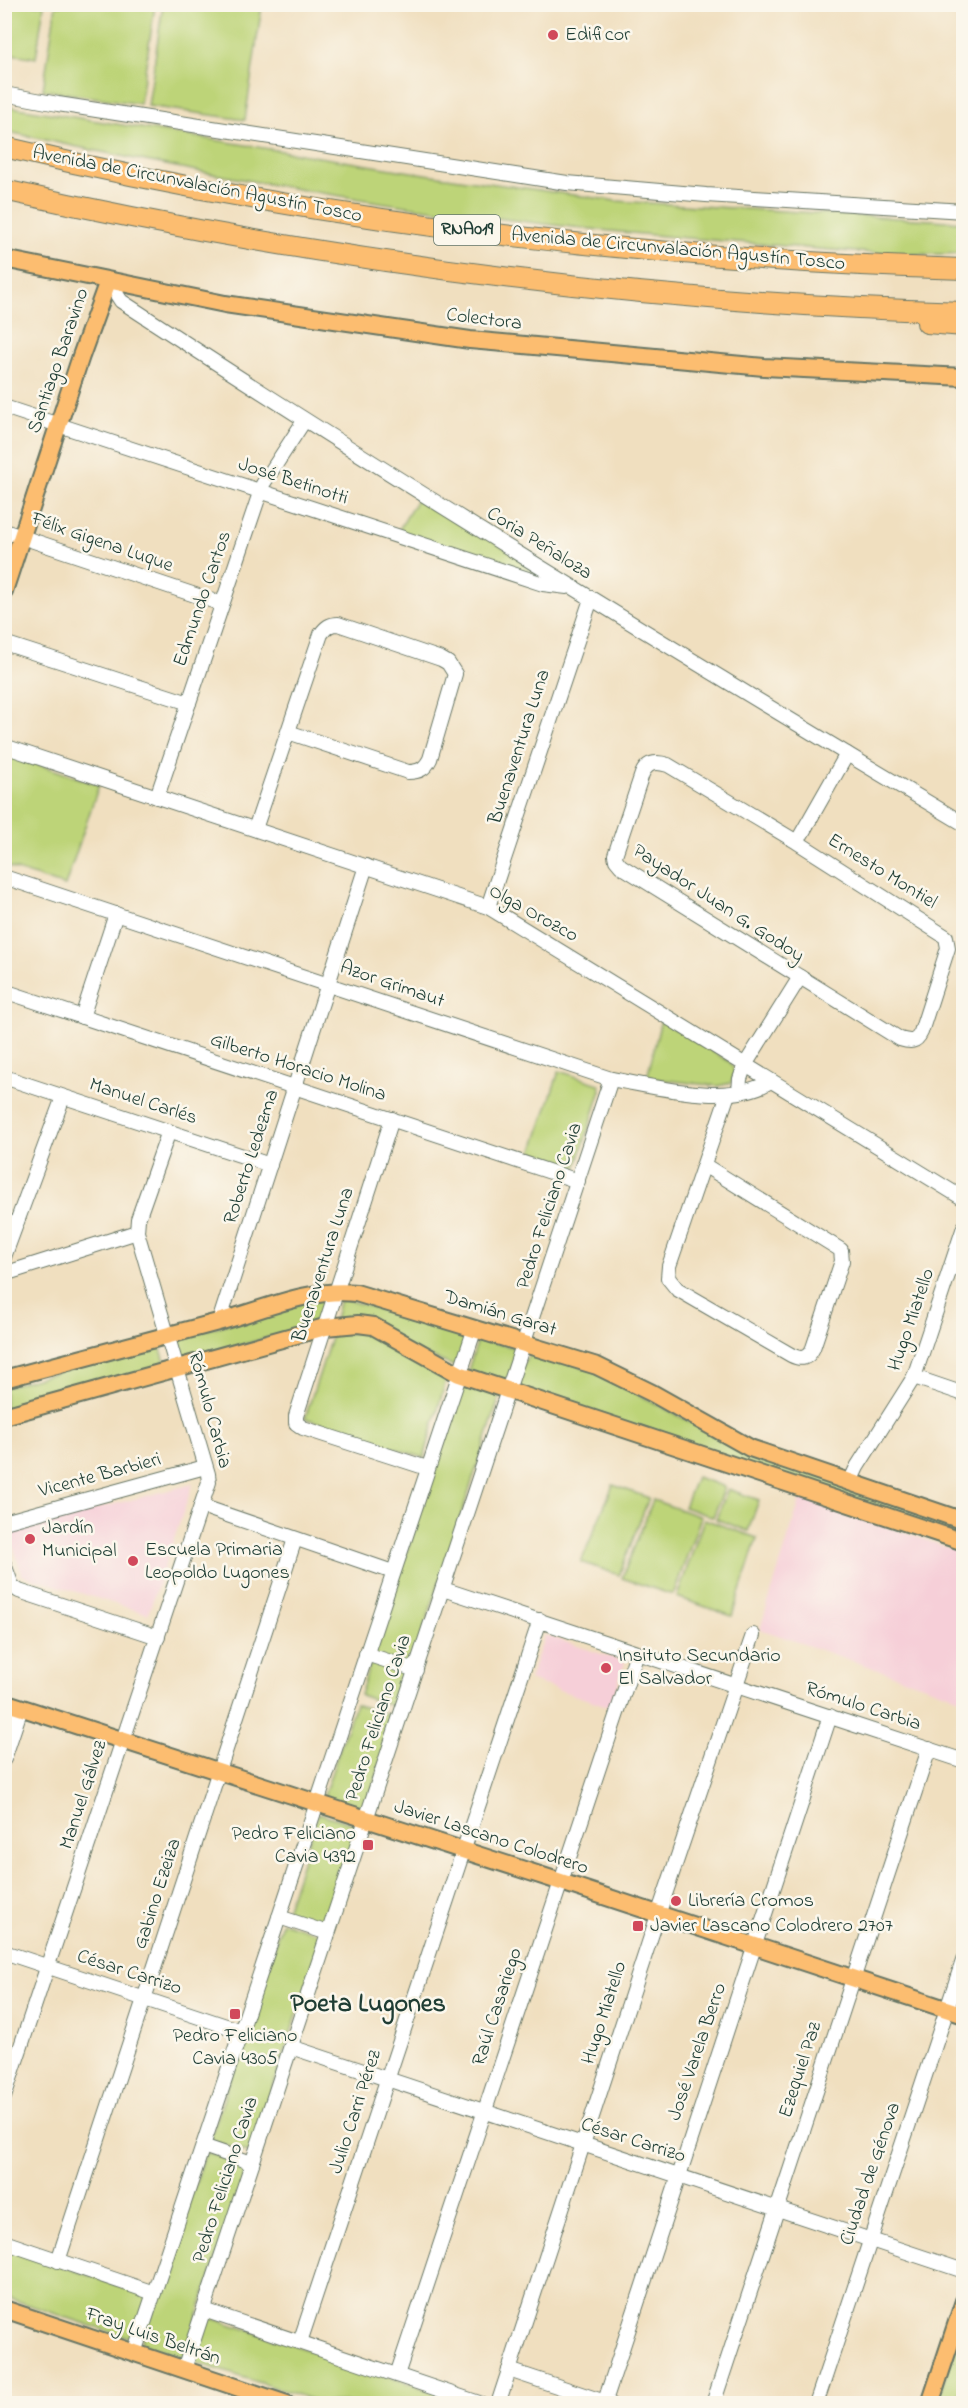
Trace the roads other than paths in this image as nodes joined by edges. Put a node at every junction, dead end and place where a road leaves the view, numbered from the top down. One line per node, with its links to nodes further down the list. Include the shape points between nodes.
1 (4, 94): 4 (street, via 567,183)
2 (4, 147): 6 (highway, Avenida de Circunvalación Agustín Tosco / RNA019, via 226,193 480,232 698,255)
3 (4, 190): 8 (highway, Avenida de Circunvalación Agustín Tosco / RNA019, via 186,228 384,261)
4 (963, 211)
5 (4, 259): 7 (main road, Colectora)
6 (963, 267)
7 (108, 281): 11 (main road, Colectora, via 225,304 502,343 764,367); 13 (street, Coria Peñaloza, via 120,301); 14 (main road, Santiago Baravino)
8 (732, 300): 9 (highway, Avenida de Circunvalación Agustín Tosco / RNA019); 10 (highway, via 816,319)
9 (963, 312)
10 (963, 326)
11 (963, 377)
12 (4, 406): 14 (street, José Betinotti)
13 (304, 421): 15 (street, Edmundo Cartos); 18 (street, Coria Peñaloza)
14 (59, 424): 15 (street, José Betinotti); 17 (main road, Santiago Baravino)
15 (260, 492): 18 (street, José Betinotti, via 543,584); 21 (street, Edmundo Cartos)
16 (4, 531): 17 (street, Félix Gigena Luque)
17 (22, 537): 19 (main road, Santiago Baravino); 21 (street, Félix Gigena Luque)
18 (572, 588): 20 (street, Coria Peñaloza)
19 (4, 591)
20 (591, 599): 26 (street, Coria Peñaloza); 33 (street, Buenaventura Luna)
21 (222, 604): 23 (street, Edmundo Cartos)
22 (4, 643): 23 (street)
23 (189, 703): 27 (street, Edmundo Cartos)
24 (288, 732): 24 (street, via 321,634 331,624 441,659 455,674 430,759 415,772); 29 (street)
25 (4, 746): 27 (street, Olga Orozco)
26 (847, 754): 28 (street, Coria Peñaloza); 30 (street, Ernesto Montiel)
27 (157, 797): 29 (street, Olga Orozco)
28 (963, 824)
29 (255, 829): 31 (street, Olga Orozco)
30 (797, 842): 35 (street, Ernesto Montiel, via 943,934 948,941 921,1032 914,1041 900,1039); 35 (street, Payador Juan G. Godoy, via 668,765 653,763 644,768 615,855 621,866)
31 (366, 866): 33 (street, Olga Orozco); 36 (street, Roberto Ledezma)
32 (4, 877): 34 (street, Azor Grimaut)
33 (488, 907): 39 (street, Olga Orozco)
34 (116, 914): 36 (street, Azor Grimaut); 38 (street)
35 (800, 977): 39 (street, Payador Juan G. Godoy)
36 (328, 984): 41 (street, Azor Grimaut); 43 (street, Roberto Ledezma)
37 (4, 991): 38 (street, Gilberto Horacio Molina)
38 (82, 1017): 43 (street, Gilberto Horacio Molina)
39 (745, 1065): 42 (street, Olga Orozco); 44 (street, Payador Juan G. Godoy)
40 (4, 1077): 45 (street, Manuel Carlés)
41 (611, 1079): 44 (street, Azor Grimaut, via 678,1090); 50 (street, Pedro Feliciano Cavia)
42 (771, 1081): 44 (street, Azor Grimaut); 51 (street, Olga Orozco)
43 (295, 1087): 46 (street, Gilberto Horacio Molina); 48 (street, Roberto Ledezma)
44 (733, 1093): 49 (street, Payador Juan G. Godoy)
45 (63, 1096): 47 (street, Manuel Carlés); 54 (street)
46 (392, 1119): 50 (street, Gilberto Horacio Molina); 56 (street, Buenaventura Luna)
47 (169, 1131): 48 (street, Manuel Carlés); 53 (street, Rómulo Carbia)
48 (270, 1165): 57 (street, Roberto Ledezma)
49 (704, 1165): 49 (street, Payador Juan G. Godoy, via 669,1266 671,1284 791,1355 807,1357 843,1261 841,1250)
50 (578, 1181): 61 (street, Pedro Feliciano Cavia)
51 (963, 1199)
52 (963, 1227): 64 (street, Hugo Miatello)
53 (137, 1232): 55 (street); 60 (street, Rómulo Carbia)
54 (4, 1257)
55 (4, 1274)
56 (337, 1291): 57 (main road, Damián Garat, via 316,1293); 58 (street, Buenaventura Luna); 59 (main road, Damián Garat)
57 (219, 1322): 60 (main road, Damián Garat)
58 (325, 1327): 62 (main road); 63 (main road, via 373,1326); 71 (street, Buenaventura Luna, via 296,1423)
59 (475, 1328): 61 (main road, Damián Garat); 63 (street, Pedro Feliciano Cavia)
60 (167, 1335): 62 (street, Rómulo Carbia); 65 (main road, Damián Garat)
61 (525, 1344): 66 (street, Pedro Feliciano Cavia); 69 (main road, Damián Garat, via 611,1372 738,1443)
62 (177, 1368): 68 (main road); 70 (street, Rómulo Carbia)
63 (459, 1374): 66 (main road); 71 (street, Pedro Feliciano Cavia)
64 (914, 1377): 67 (street); 72 (street, Hugo Miatello)
65 (4, 1379)
66 (510, 1391): 73 (main road); 81 (street, Pedro Feliciano Cavia)
67 (963, 1394)
68 (4, 1416)
69 (802, 1466): 72 (main road, Damián Garat); 73 (street)
70 (205, 1467): 74 (street, Rómulo Carbia, via 209,1482); 76 (street, Vicente Barbieri)
71 (427, 1468): 80 (street, Pedro Feliciano Cavia)
72 (850, 1482): 75 (main road, Damián Garat)
73 (795, 1486): 78 (main road)
74 (201, 1506): 77 (street); 84 (street, Manuel Gálvez)
75 (963, 1521)
76 (4, 1522)
77 (295, 1539): 80 (street); 96 (street, Gabino Ezeiza)
78 (963, 1542)
79 (4, 1564): 84 (street, via 12,1586 19,1591)
80 (393, 1572): 86 (street, Pedro Feliciano Cavia)
81 (443, 1589): 82 (street, Rómulo Carbia); 87 (street, Pedro Feliciano Cavia)
82 (540, 1620): 85 (street, Rómulo Carbia); 99 (street, Julio Carri Pérez)
83 (753, 1635): 88 (street, Hugo Miatello)
84 (158, 1637): 92 (street, Manuel Gálvez)
85 (637, 1653): 88 (street, Rómulo Carbia); 100 (street, Raúl Casariego)
86 (366, 1654): 87 (street); 97 (street, Pedro Feliciano Cavia)
87 (416, 1670): 98 (street, Pedro Feliciano Cavia)
88 (736, 1685): 91 (street, Rómulo Carbia); 101 (street, Hugo Miatello)
89 (4, 1702): 90 (main road, Javier Lascano Colodrero)
90 (21, 1708): 92 (main road, Javier Lascano Colodrero); 94 (street)
91 (830, 1716): 93 (street, Rómulo Carbia); 104 (street, José Varela Berro)
92 (123, 1740): 96 (main road, Javier Lascano Colodrero); 107 (street, Manuel Gálvez)
93 (929, 1749): 95 (street, Rómulo Carbia); 108 (street, Ezequiel Paz)
94 (4, 1759)
95 (963, 1761)
96 (219, 1772): 97 (main road, Javier Lascano Colodrero); 109 (street, Gabino Ezeiza)
97 (316, 1803): 98 (main road, Javier Lascano Colodrero); 102 (street, Pedro Feliciano Cavia)
98 (366, 1819): 99 (main road, Javier Lascano Colodrero); 103 (street, Pedro Feliciano Cavia)
99 (465, 1850): 100 (main road, Javier Lascano Colodrero); 114 (street, Julio Carri Pérez)
100 (560, 1882): 101 (main road, Javier Lascano Colodrero); 116 (street, Raúl Casariego)
101 (658, 1915): 104 (main road, Javier Lascano Colodrero); 117 (street, Hugo Miatello)
102 (279, 1917): 103 (street); 112 (street, Pedro Feliciano Cavia)
103 (328, 1933): 113 (street, Pedro Feliciano Cavia)
104 (755, 1946): 108 (main road, Javier Lascano Colodrero); 120 (street, José Varela Berro)
105 (4, 1952): 107 (street, César Carrizo)
106 (963, 1958): 110 (street, Ciudad de Génova)
107 (48, 1967): 109 (street, César Carrizo); 115 (street, Manuel Gálvez)
108 (851, 1979): 110 (main road, Javier Lascano Colodrero); 121 (street, Ezequiel Paz)
109 (144, 1999): 112 (street, César Carrizo); 124 (street, Gabino Ezeiza)
110 (947, 2009): 111 (main road, Javier Lascano Colodrero); 122 (street, Ciudad de Génova)
111 (963, 2015)
112 (241, 2031): 118 (street, Pedro Feliciano Cavia)
113 (291, 2048): 114 (street, César Carrizo); 119 (street, Pedro Feliciano Cavia)
114 (387, 2079): 116 (street, César Carrizo); 130 (street, Julio Carri Pérez)
115 (4, 2097)
116 (484, 2112): 117 (street, César Carrizo); 134 (street, Raúl Casariego)
117 (582, 2144): 120 (street, César Carrizo); 133 (street, Hugo Miatello)
118 (203, 2145): 119 (street); 126 (street, Pedro Feliciano Cavia)
119 (252, 2163): 129 (street, Pedro Feliciano Cavia)
120 (677, 2176): 121 (street, César Carrizo); 135 (street, José Varela Berro)
121 (776, 2209): 122 (street, César Carrizo); 139 (street, Ezequiel Paz)
122 (869, 2240): 125 (street, César Carrizo); 140 (street, Ciudad de Génova)
123 (4, 2242): 124 (street)
124 (58, 2261): 126 (street)
125 (963, 2271)
126 (154, 2293): 131 (street, Pedro Feliciano Cavia)
127 (963, 2301): 141 (main road)
128 (4, 2309): 131 (main road, Fray Luis Beltrán)
129 (204, 2310): 130 (street); 132 (street, Pedro Feliciano Cavia)
130 (300, 2342): 134 (street)
131 (134, 2353): 132 (main road, Fray Luis Beltrán)
132 (184, 2369): 136 (main road, Fray Luis Beltrán)
133 (509, 2370): 135 (street); 138 (street, Hugo Miatello)
134 (397, 2375): 137 (street)
135 (608, 2402)
136 (287, 2403)
137 (482, 2403)
138 (498, 2403)
139 (713, 2403)
140 (816, 2403)
141 (930, 2403)

